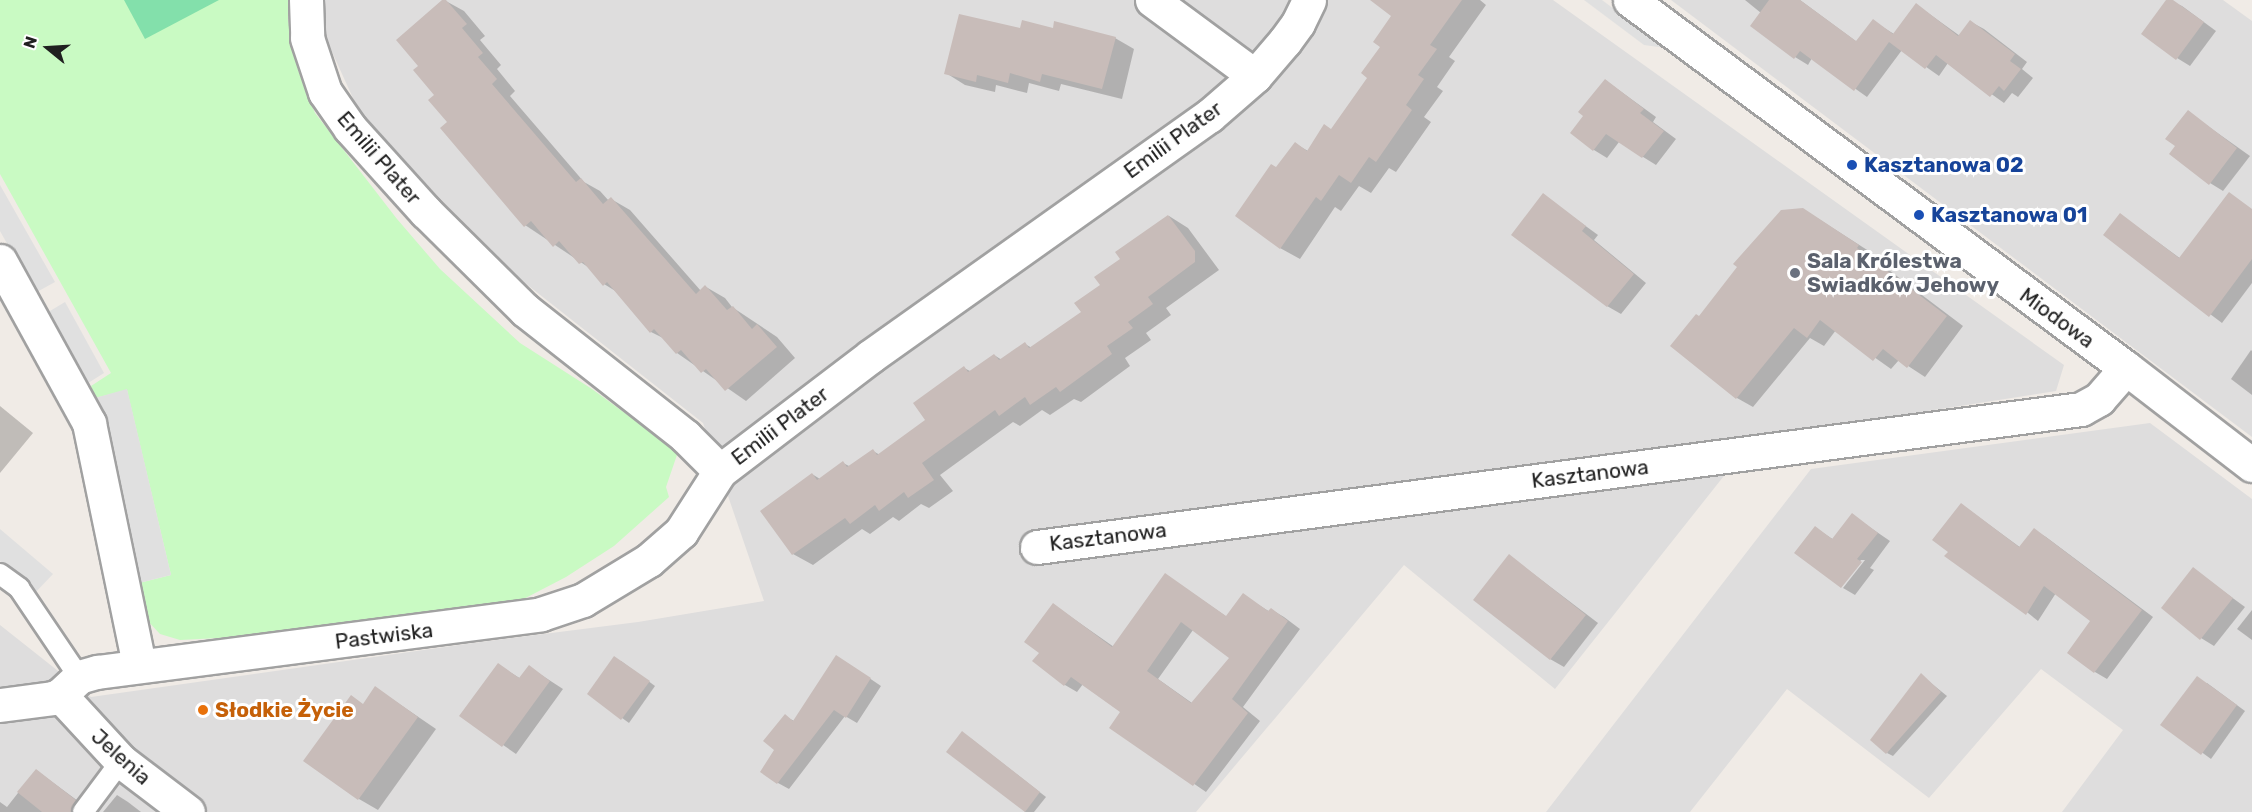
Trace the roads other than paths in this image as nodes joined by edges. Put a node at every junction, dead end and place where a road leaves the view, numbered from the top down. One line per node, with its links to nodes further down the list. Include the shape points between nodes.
1 (306, 0): 9 (street, Emilii Plater, via 307,38 325,92 350,128 426,212 525,310 685,436)
2 (1152, 0): 5 (street)
3 (1309, 0): 5 (street, Emilii Plater, via 1298,23)
4 (1630, 0): 7 (street, Miodowa)
5 (1255, 76): 9 (street, Emilii Plater, via 1209,116 871,356)
6 (0, 261): 12 (street, via 89,423)
7 (2126, 368): 8 (street, Miodowa); 10 (street, Kasztanowa, via 2099,399 2081,409)
8 (2252, 465)
9 (720, 471): 12 (street, Pastwiska, via 681,532 649,560 583,600 541,614)
10 (1037, 547)
11 (0, 574): 13 (lane, via 19,588)
12 (139, 665): 13 (street, Pastwiska)
13 (69, 686): 14 (street, Pastwiska); 15 (street, Jelenia)
14 (0, 705)
15 (121, 761): 16 (lane); 17 (street, Jelenia)
16 (83, 812)
17 (188, 812)

